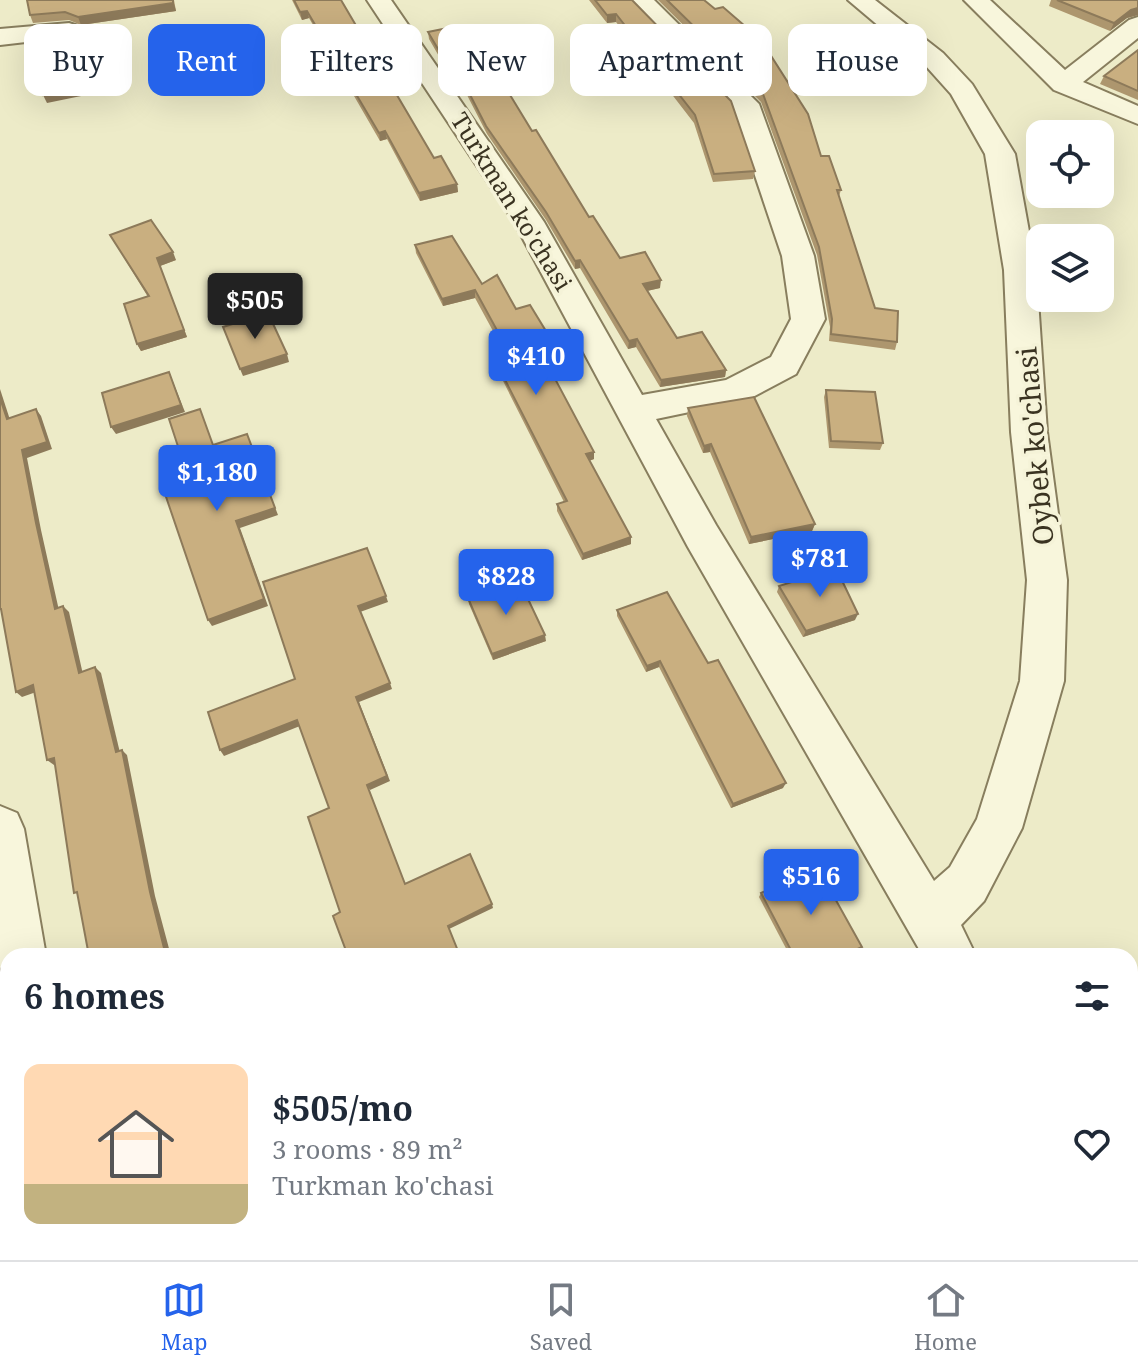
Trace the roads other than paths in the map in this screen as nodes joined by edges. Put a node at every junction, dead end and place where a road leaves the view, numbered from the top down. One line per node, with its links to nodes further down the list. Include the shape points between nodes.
1 (379, 0): 10 (street, Turkman ko'chasi, via 529,222)
2 (640, 0): 10 (street, via 745,104 798,256 808,319 784,365 772,372 734,391)
3 (860, 0): 12 (street, Oybek ko'chasi, via 934,59 962,90 1000,154 1020,270 1029,432 1047,580 1042,681 998,828 967,884)
4 (976, 0): 8 (street)
5 (1138, 25): 8 (street)
6 (24, 35): 7 (street)
7 (0, 37)
8 (1064, 84): 9 (street)
9 (1138, 116)
10 (633, 410): 12 (street, Turkman ko'chasi)
11 (0, 829): 13 (street)
12 (930, 920): 14 (street, Turkman ko'chasi)
13 (20, 948)
14 (946, 948)

